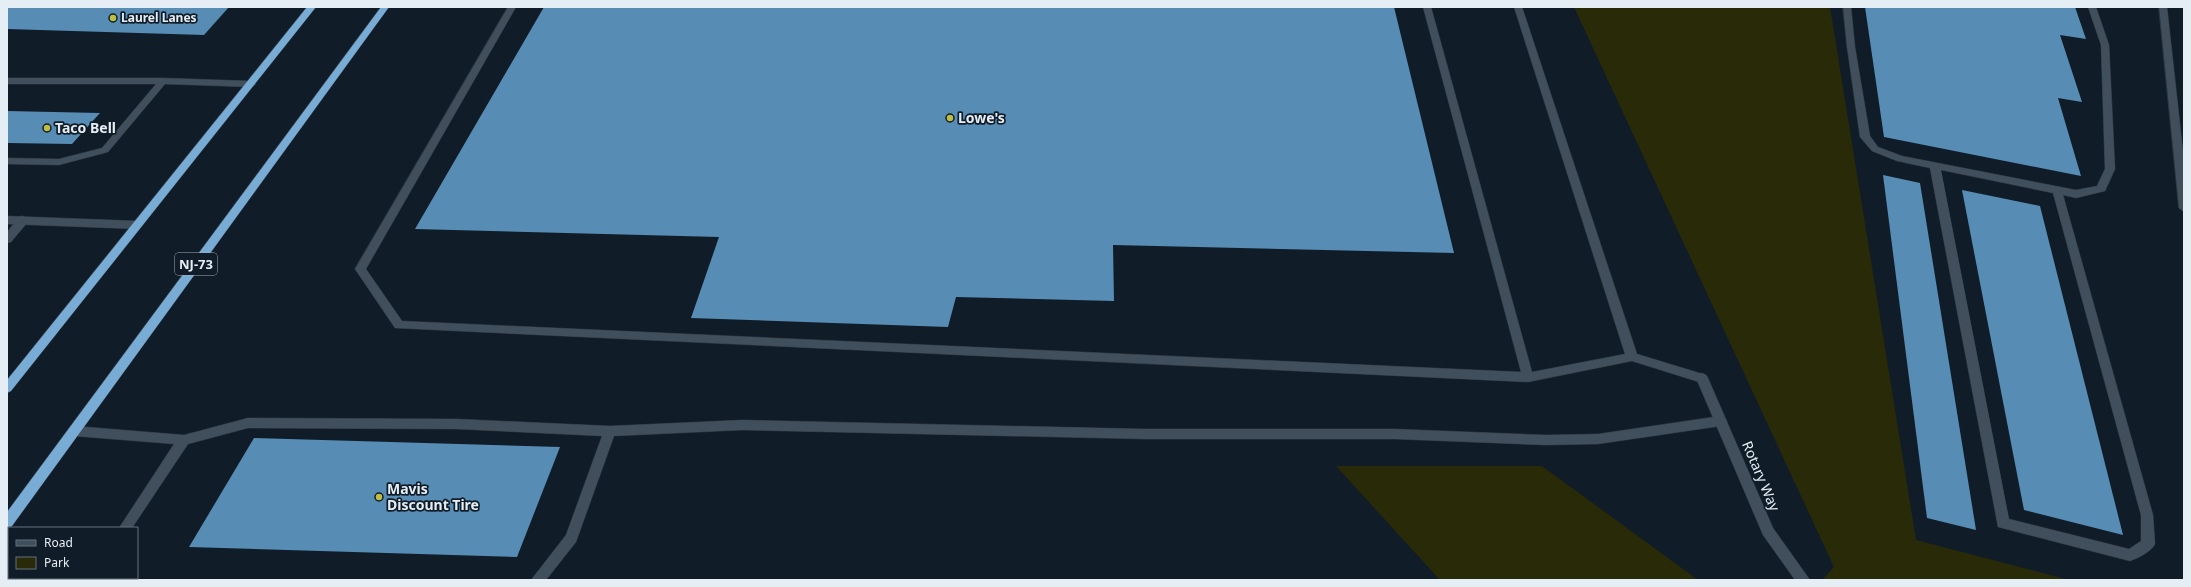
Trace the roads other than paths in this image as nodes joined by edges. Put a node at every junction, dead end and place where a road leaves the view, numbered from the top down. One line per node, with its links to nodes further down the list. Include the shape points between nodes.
1 (312, 7): 11 (highway)
2 (385, 7): 24 (highway, NJ-73)
3 (512, 7): 21 (street, via 360,268 399,325)
4 (1427, 7): 21 (street)
5 (1518, 7): 20 (street)
6 (1847, 7): 13 (street, via 1865,137 1875,149 1900,160)
7 (2092, 7): 14 (street, via 2105,45 2110,169 2101,189 2076,194)
8 (2163, 7): 15 (street)
9 (163, 81): 10 (street); 11 (street); 12 (street, via 104,150 59,162)
10 (7, 82)
11 (251, 84): 18 (highway)
12 (7, 161)
13 (1935, 166): 14 (street); 14 (street, via 2003,523 2130,555 2148,544 2147,516)
14 (2057, 190)
15 (2184, 208)
16 (7, 220): 17 (street)
17 (24, 220): 18 (street); 19 (street)
18 (138, 225): 22 (highway)
19 (7, 239)
20 (1632, 357): 21 (street); 23 (street, Rotary Way, via 1702,378)
21 (1528, 377)
22 (7, 388)
23 (1721, 421): 25 (street, via 1598,439 1546,440 1395,434 1146,434 742,425); 30 (street, Rotary Way, via 1768,531)
24 (74, 431): 26 (street); 27 (highway, NJ-73)
25 (610, 431): 26 (street, via 456,424 248,423); 29 (street, via 571,538)
26 (184, 440): 28 (street)
27 (7, 522)
28 (126, 527)
29 (538, 580)
30 (1803, 580)

